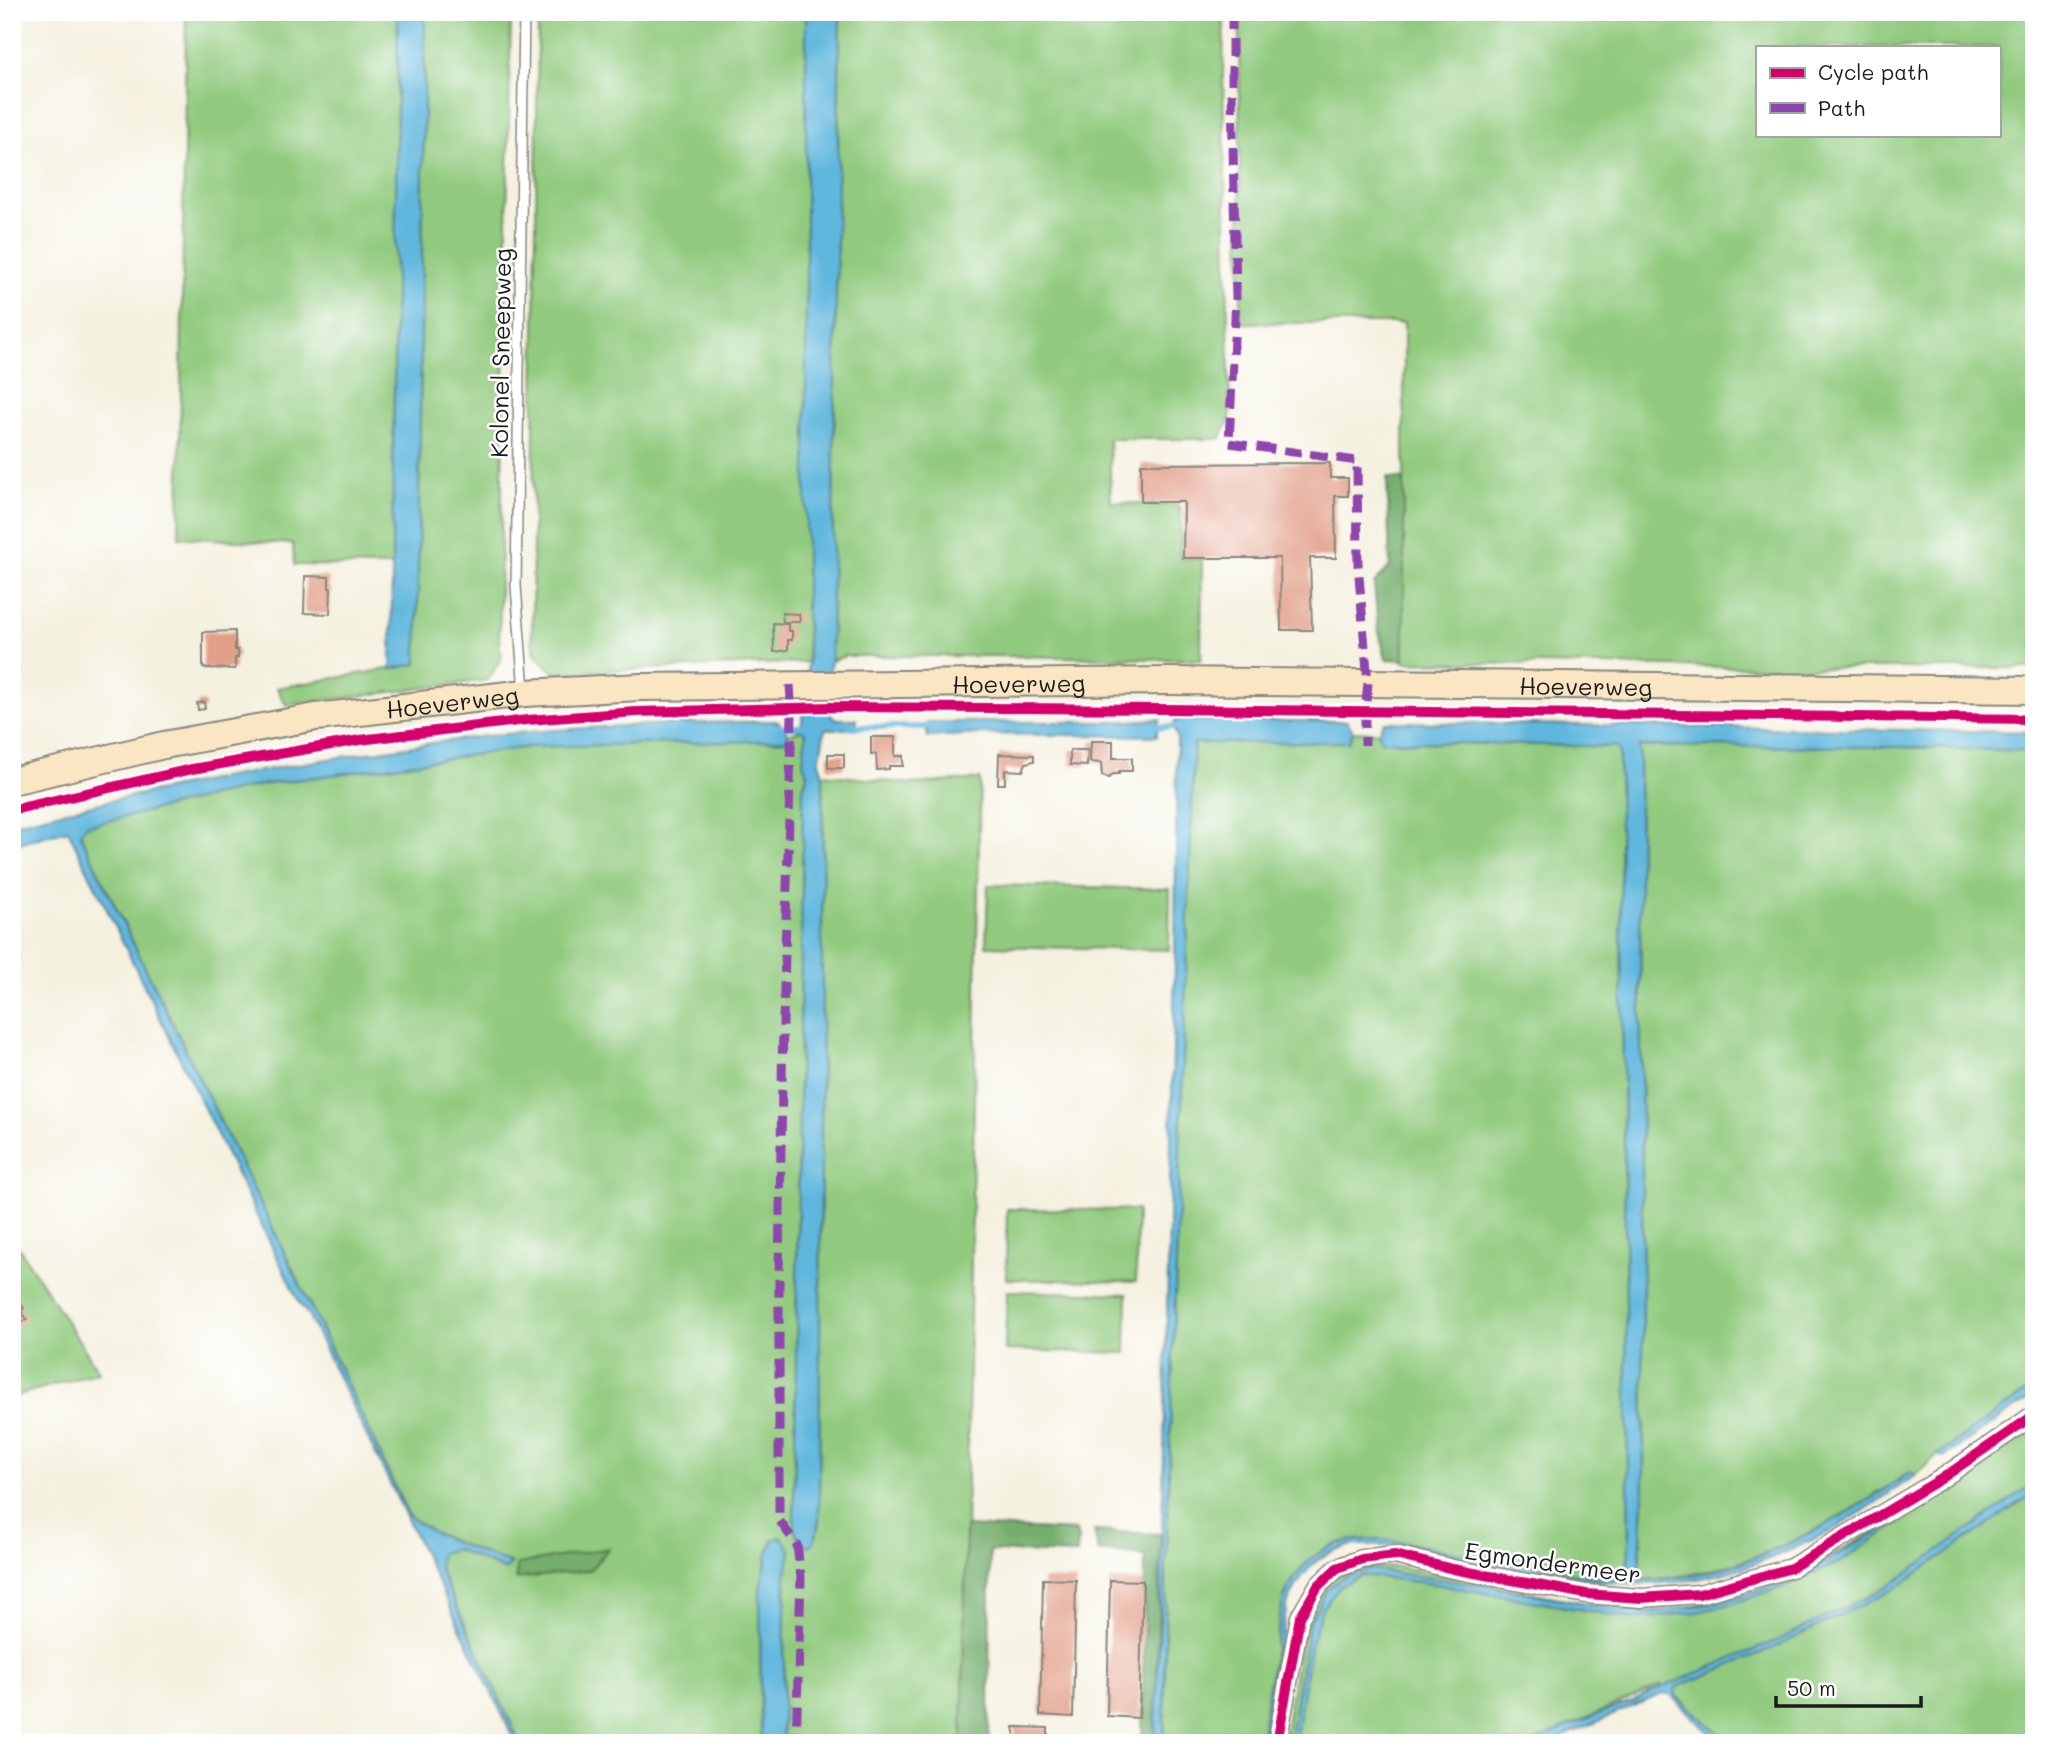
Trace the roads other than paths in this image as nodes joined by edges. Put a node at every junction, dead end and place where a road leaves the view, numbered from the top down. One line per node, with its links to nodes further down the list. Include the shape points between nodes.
1 (524, 12): 3 (lane, Kolonel Sneepweg, via 516,586)
2 (2034, 690): 3 (main road, Hoeverweg, via 1169,681 640,687)
3 (525, 693): 4 (main road, Hoeverweg, via 316,717 164,745)
4 (12, 781)
5 (2034, 1415): 6 (street, Egmondermeer, via 1941,1479 1791,1568 1699,1594 1641,1598 1586,1594 1395,1555 1337,1568 1318,1586 1300,1617)
6 (1277, 1743)

